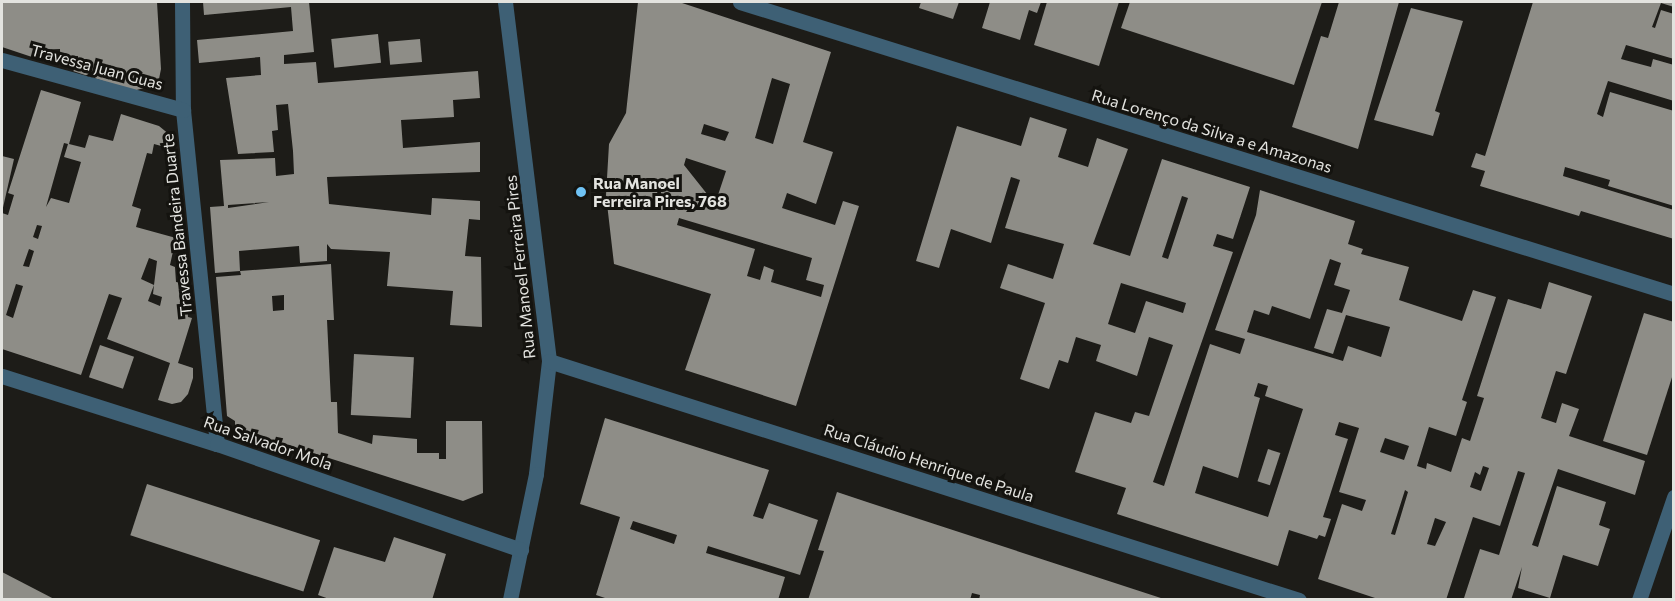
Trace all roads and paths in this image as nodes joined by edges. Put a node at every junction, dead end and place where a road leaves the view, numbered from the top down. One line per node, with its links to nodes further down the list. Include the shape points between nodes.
1 (182, 2): 5 (street, Travessa Bandeira Duarte)
2 (505, 2): 7 (street, Rua Manoel Ferreira Pires)
3 (740, 2): 6 (street, Rua Lorenço da Silva a e Amazonas)
4 (2, 60): 5 (street, Travessa Juan Guas)
5 (183, 110): 9 (street, Travessa Bandeira Duarte)
6 (1674, 294)
7 (549, 360): 11 (street, Rua Manoel Ferreira Pires, via 536,474); 13 (street, Rua Cláudio Henrique de Paula)
8 (2, 376): 9 (street, Rua Salvador Mola)
9 (217, 444): 11 (street, Rua Salvador Mola)
10 (1674, 497): 14 (street)
11 (521, 550): 12 (street, Rua Manoel Ferreira Pires)
12 (510, 600)
13 (1299, 600)
14 (1639, 600)

